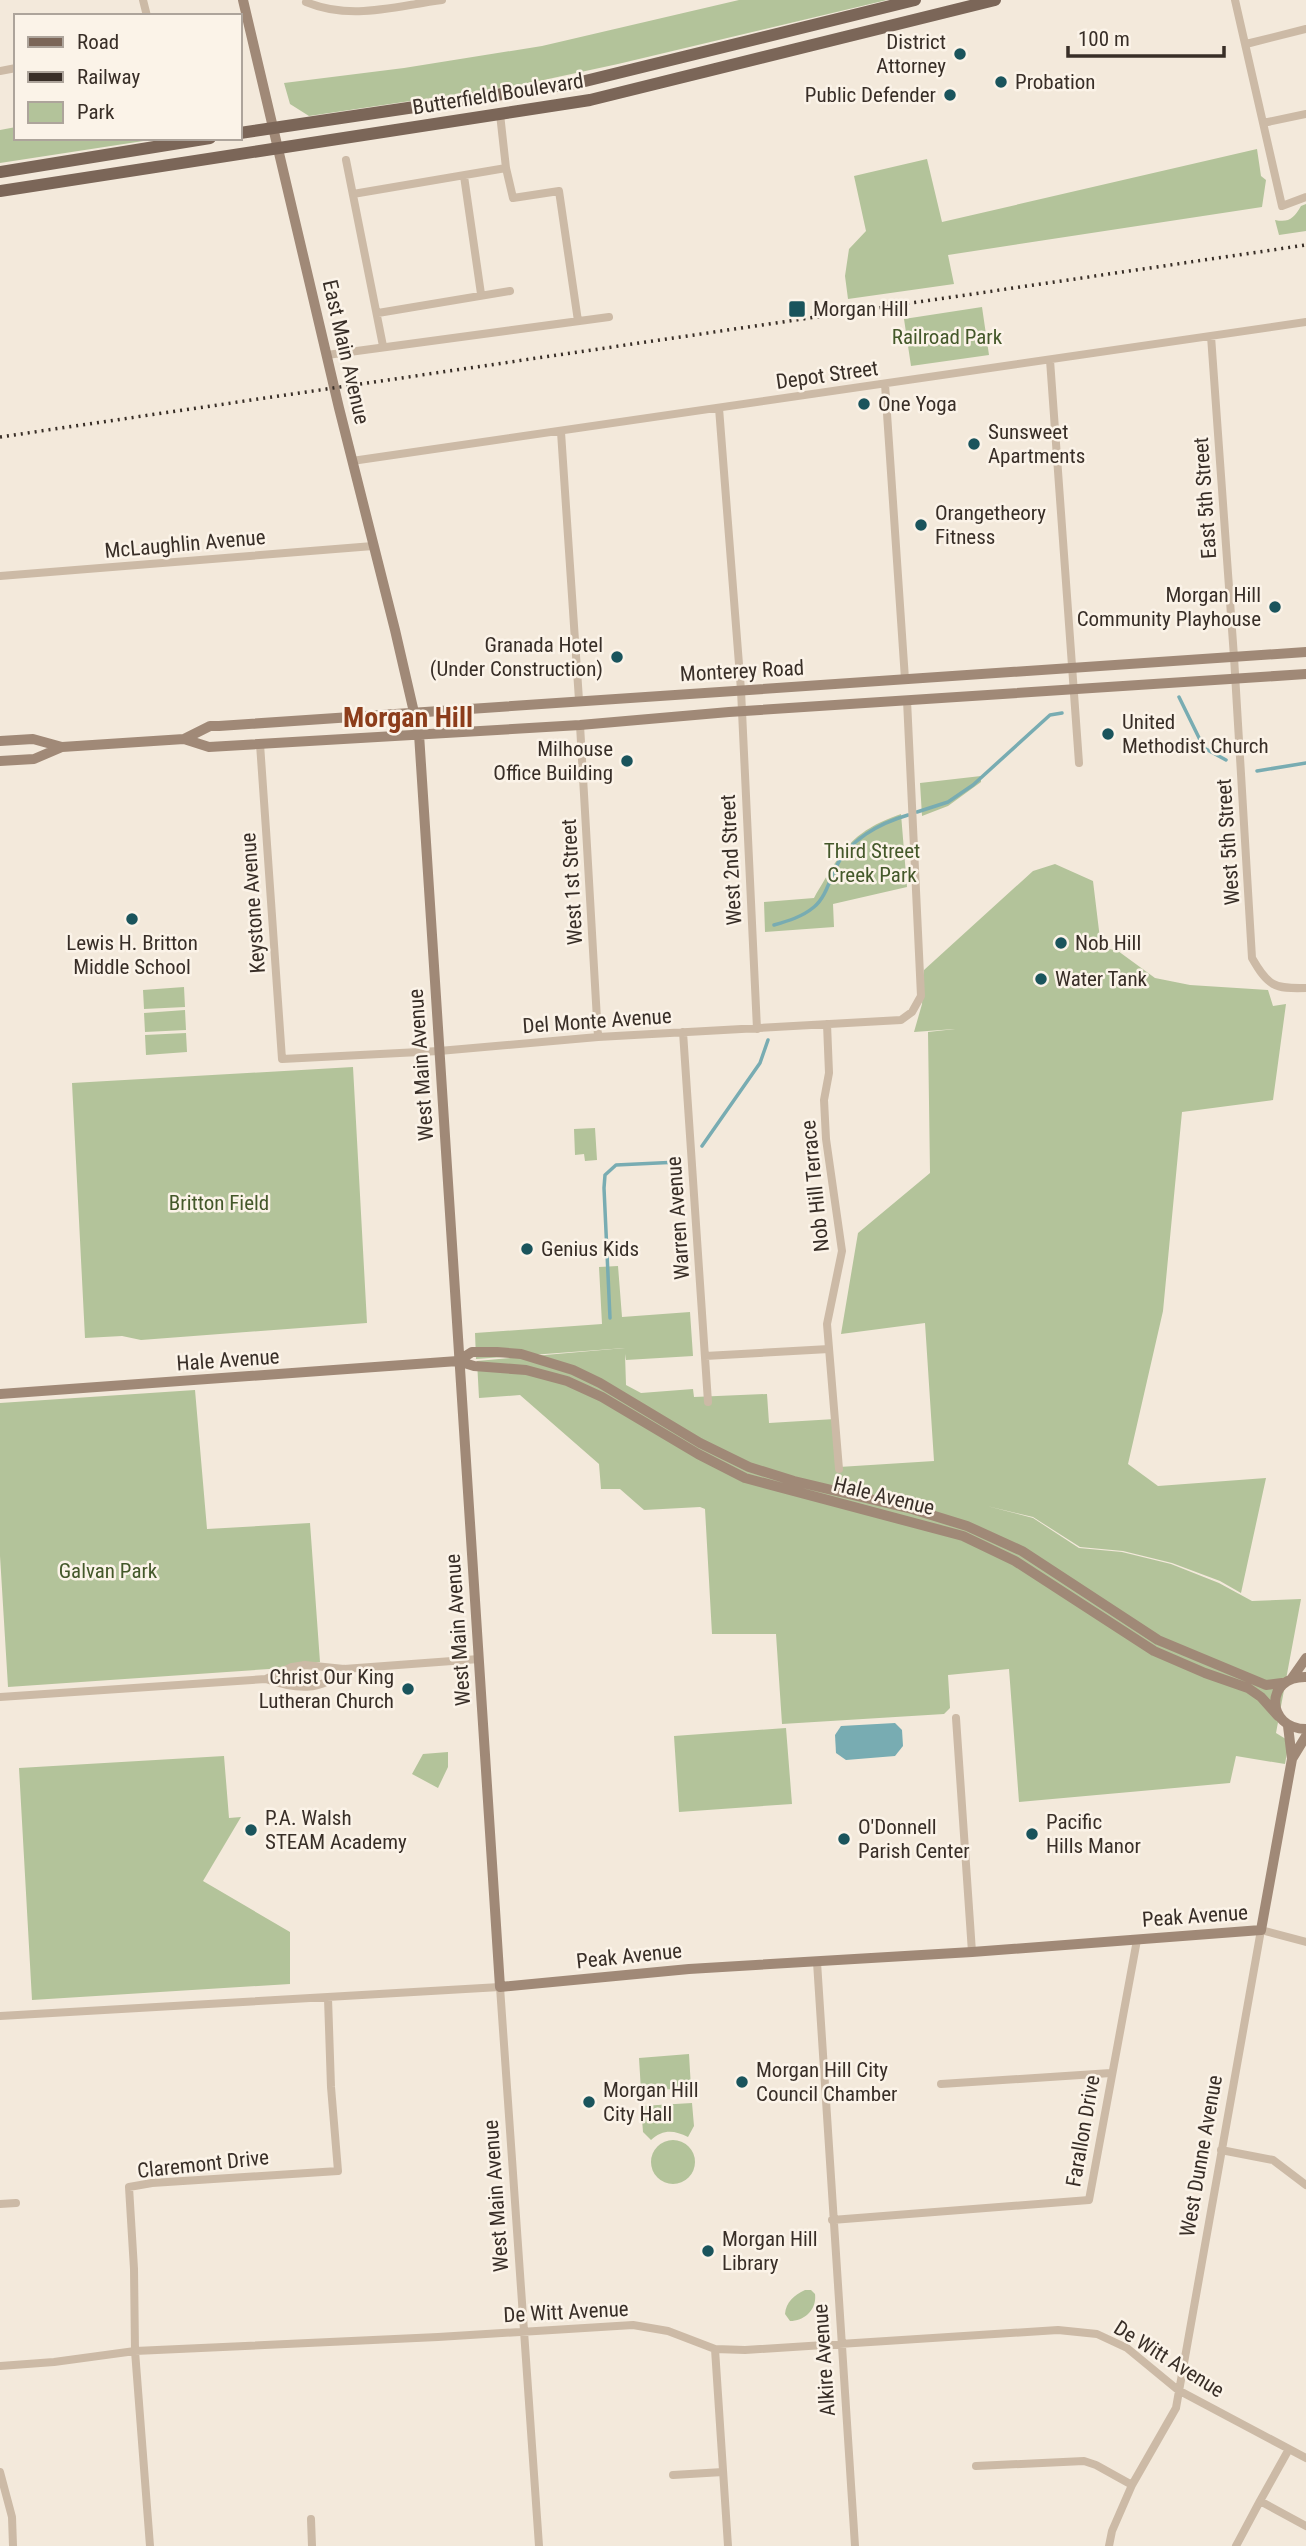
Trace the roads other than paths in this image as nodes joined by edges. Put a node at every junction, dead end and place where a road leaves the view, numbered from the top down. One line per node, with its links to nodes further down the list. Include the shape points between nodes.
1 (243, 0): 13 (main road, East Main Avenue)
2 (442, 0): 7 (street)
3 (915, 0): 13 (main road, Butterfield Boulevard, via 577,83)
4 (995, 0): 10 (main road, Butterfield Boulevard, via 590,100)
5 (1235, 0): 9 (street)
6 (306, 2): 7 (street, via 324,10 356,13)
7 (419, 2)
8 (1306, 29): 9 (street)
9 (1246, 44): 12 (street)
10 (500, 114): 16 (main road, Butterfield Boulevard); 18 (street)
11 (1306, 114): 12 (street)
12 (1263, 123): 23 (street, via 1282,206)
13 (273, 128): 14 (main road, Butterfield Boulevard); 16 (main road, East Main Avenue)
14 (242, 134)
15 (198, 140): 19 (main road)
16 (279, 148): 21 (main road, Butterfield Boulevard); 32 (main road, East Main Avenue)
17 (346, 160): 22 (street)
18 (506, 169): 20 (street); 28 (street, via 513,198 558,191)
19 (0, 172)
20 (464, 176): 22 (street); 25 (street)
21 (0, 191)
22 (354, 194): 26 (street)
23 (1306, 197)
24 (510, 290): 25 (street)
25 (481, 294): 26 (street)
26 (378, 313): 31 (street)
27 (610, 317): 28 (street)
28 (578, 321): 31 (street)
29 (1306, 322): 30 (street, Depot Street)
30 (1211, 336): 33 (street, Depot Street); 41 (street, East 5th Street)
31 (383, 346): 32 (street)
32 (327, 355): 37 (main road, East Main Avenue)
33 (1050, 360): 34 (street, Depot Street); 42 (street)
34 (885, 384): 35 (street, Depot Street); 45 (street)
35 (719, 408): 36 (street, Depot Street); 46 (street, West 2nd Street)
36 (561, 432): 37 (street, Depot Street); 48 (street)
37 (352, 461): 38 (main road, East Main Avenue)
38 (373, 546): 39 (street, McLaughlin Avenue); 50 (main road, East Main Avenue)
39 (0, 576)
40 (1306, 652): 41 (main road, Monterey Road)
41 (1234, 657): 42 (main road, Monterey Road); 44 (street, West 5th Street)
42 (1072, 667): 45 (main road, Monterey Road); 47 (street)
43 (1306, 674): 44 (main road, Monterey Road)
44 (1235, 678): 47 (main road, Monterey Road); 60 (street, West 5th Street, via 1252,958 1264,979 1286,989)
45 (905, 679): 46 (main road, Monterey Road)
46 (741, 690): 48 (main road, Monterey Road); 51 (street, West 2nd Street)
47 (1075, 690): 49 (main road, Monterey Road); 59 (street)
48 (579, 700): 50 (main road, Monterey Road)
49 (907, 700): 51 (main road, Monterey Road); 61 (street, Del Monte Avenue, via 920,996 912,1012 901,1020)
50 (415, 712): 53 (main road, West Main Avenue); 54 (main road, Monterey Road, via 210,726)
51 (741, 712): 52 (main road, Monterey Road); 62 (street, West 2nd Street)
52 (580, 725): 53 (main road, Monterey Road); 64 (street, West 1st Street)
53 (419, 734): 56 (main road, Monterey Road); 65 (main road, West Main Avenue)
54 (184, 739): 56 (main road, Monterey Road, via 209,747); 57 (main road, Monterey Road)
55 (0, 741): 57 (main road, Monterey Road, via 33,739)
56 (260, 744): 66 (street, Keystone Avenue)
57 (62, 747): 58 (main road, Monterey Road, via 34,759)
58 (0, 761)
59 (1079, 763)
60 (1306, 988)
61 (827, 1024): 62 (street, Del Monte Avenue); 67 (street, Nob Hill Terrace, via 826,1139 842,1251 827,1324)
62 (757, 1029): 63 (street, Del Monte Avenue)
63 (683, 1032): 64 (street, Del Monte Avenue); 68 (street, Warren Avenue)
64 (598, 1037): 65 (street, Del Monte Avenue)
65 (439, 1051): 66 (street, Del Monte Avenue); 69 (main road, West Main Avenue)
66 (282, 1059)
67 (829, 1349): 68 (street); 72 (street, Nob Hill Terrace)
68 (705, 1356): 71 (street, Warren Avenue)
69 (458, 1361): 70 (main road, Hale Avenue); 74 (main road, West Main Avenue); 78 (main road, Hale Avenue, via 472,1352 498,1352 522,1354 573,1370 724,1456 794,1480 967,1526 1022,1551 1158,1640 1266,1685); 80 (main road, Hale Avenue, via 567,1381 745,1478 962,1536 1015,1561 1154,1651 1248,1688)
70 (0, 1394)
71 (708, 1402)
72 (839, 1469)
73 (1306, 1658): 78 (main road)
74 (479, 1659): 75 (street); 91 (main road, West Main Avenue)
75 (344, 1670): 77 (street, via 292,1667); 77 (street, via 322,1685 305,1687)
76 (1306, 1677): 78 (main road, Hale Avenue)
77 (266, 1679): 79 (street)
78 (1287, 1681): 80 (main road, via 1275,1697)
79 (0, 1698)
80 (1278, 1716): 82 (main road, Hale Avenue)
81 (956, 1718): 89 (street)
82 (1288, 1726): 83 (main road); 85 (main road, West Dunne Avenue)
83 (1306, 1729)
84 (1306, 1736): 85 (main road, West Dunne Avenue)
85 (1292, 1759): 86 (main road, West Dunne Avenue)
86 (1261, 1930): 87 (main road, Peak Avenue); 88 (street); 96 (street, West Dunne Avenue)
87 (1137, 1940): 89 (main road, Peak Avenue); 94 (street, Farallon Drive)
88 (1306, 1942)
89 (972, 1952): 90 (main road, Peak Avenue)
90 (817, 1962): 91 (main road, Peak Avenue); 100 (street, Alkire Avenue)
91 (500, 1987): 92 (street, Peak Avenue); 101 (street, West Main Avenue)
92 (328, 1998): 93 (street, Peak Avenue); 104 (street, Claremont Drive, via 338,2171 129,2187)
93 (0, 2016)
94 (1111, 2073): 95 (street); 100 (street, Farallon Drive, via 1089,2200)
95 (941, 2084)
96 (1221, 2150): 97 (street, via 1273,2161); 106 (street, West Dunne Avenue)
97 (1306, 2185)
98 (16, 2203): 99 (street)
99 (0, 2204)
100 (832, 2220): 102 (street, Alkire Avenue)
101 (525, 2332): 103 (street, De Witt Avenue, via 633,2325 668,2331); 104 (street, De Witt Avenue); 120 (street, West Main Avenue)
102 (841, 2344): 103 (street, De Witt Avenue); 106 (street, De Witt Avenue, via 1058,2330 1097,2334 1127,2348); 122 (street, Alkire Avenue)
103 (715, 2349): 111 (street)
104 (135, 2351): 105 (street, De Witt Avenue); 118 (street, Claremont Drive)
105 (0, 2366)
106 (1178, 2390): 107 (street, De Witt Avenue); 113 (street, West Dunne Avenue, via 1176,2408)
107 (1289, 2449): 108 (street, De Witt Avenue); 114 (street)
108 (1306, 2458)
109 (976, 2466): 113 (street, via 1084,2461)
110 (0, 2472): 117 (street, via 12,2516)
111 (723, 2472): 112 (street); 121 (street)
112 (673, 2475)
113 (1132, 2485): 123 (street, West Dunne Avenue)
114 (1260, 2501): 116 (street); 124 (street)
115 (311, 2519): 119 (street)
116 (1306, 2526)
117 (13, 2546)
118 (150, 2546)
119 (312, 2546)
120 (539, 2546)
121 (728, 2546)
122 (855, 2546)
123 (1109, 2546)
124 (1236, 2546)

